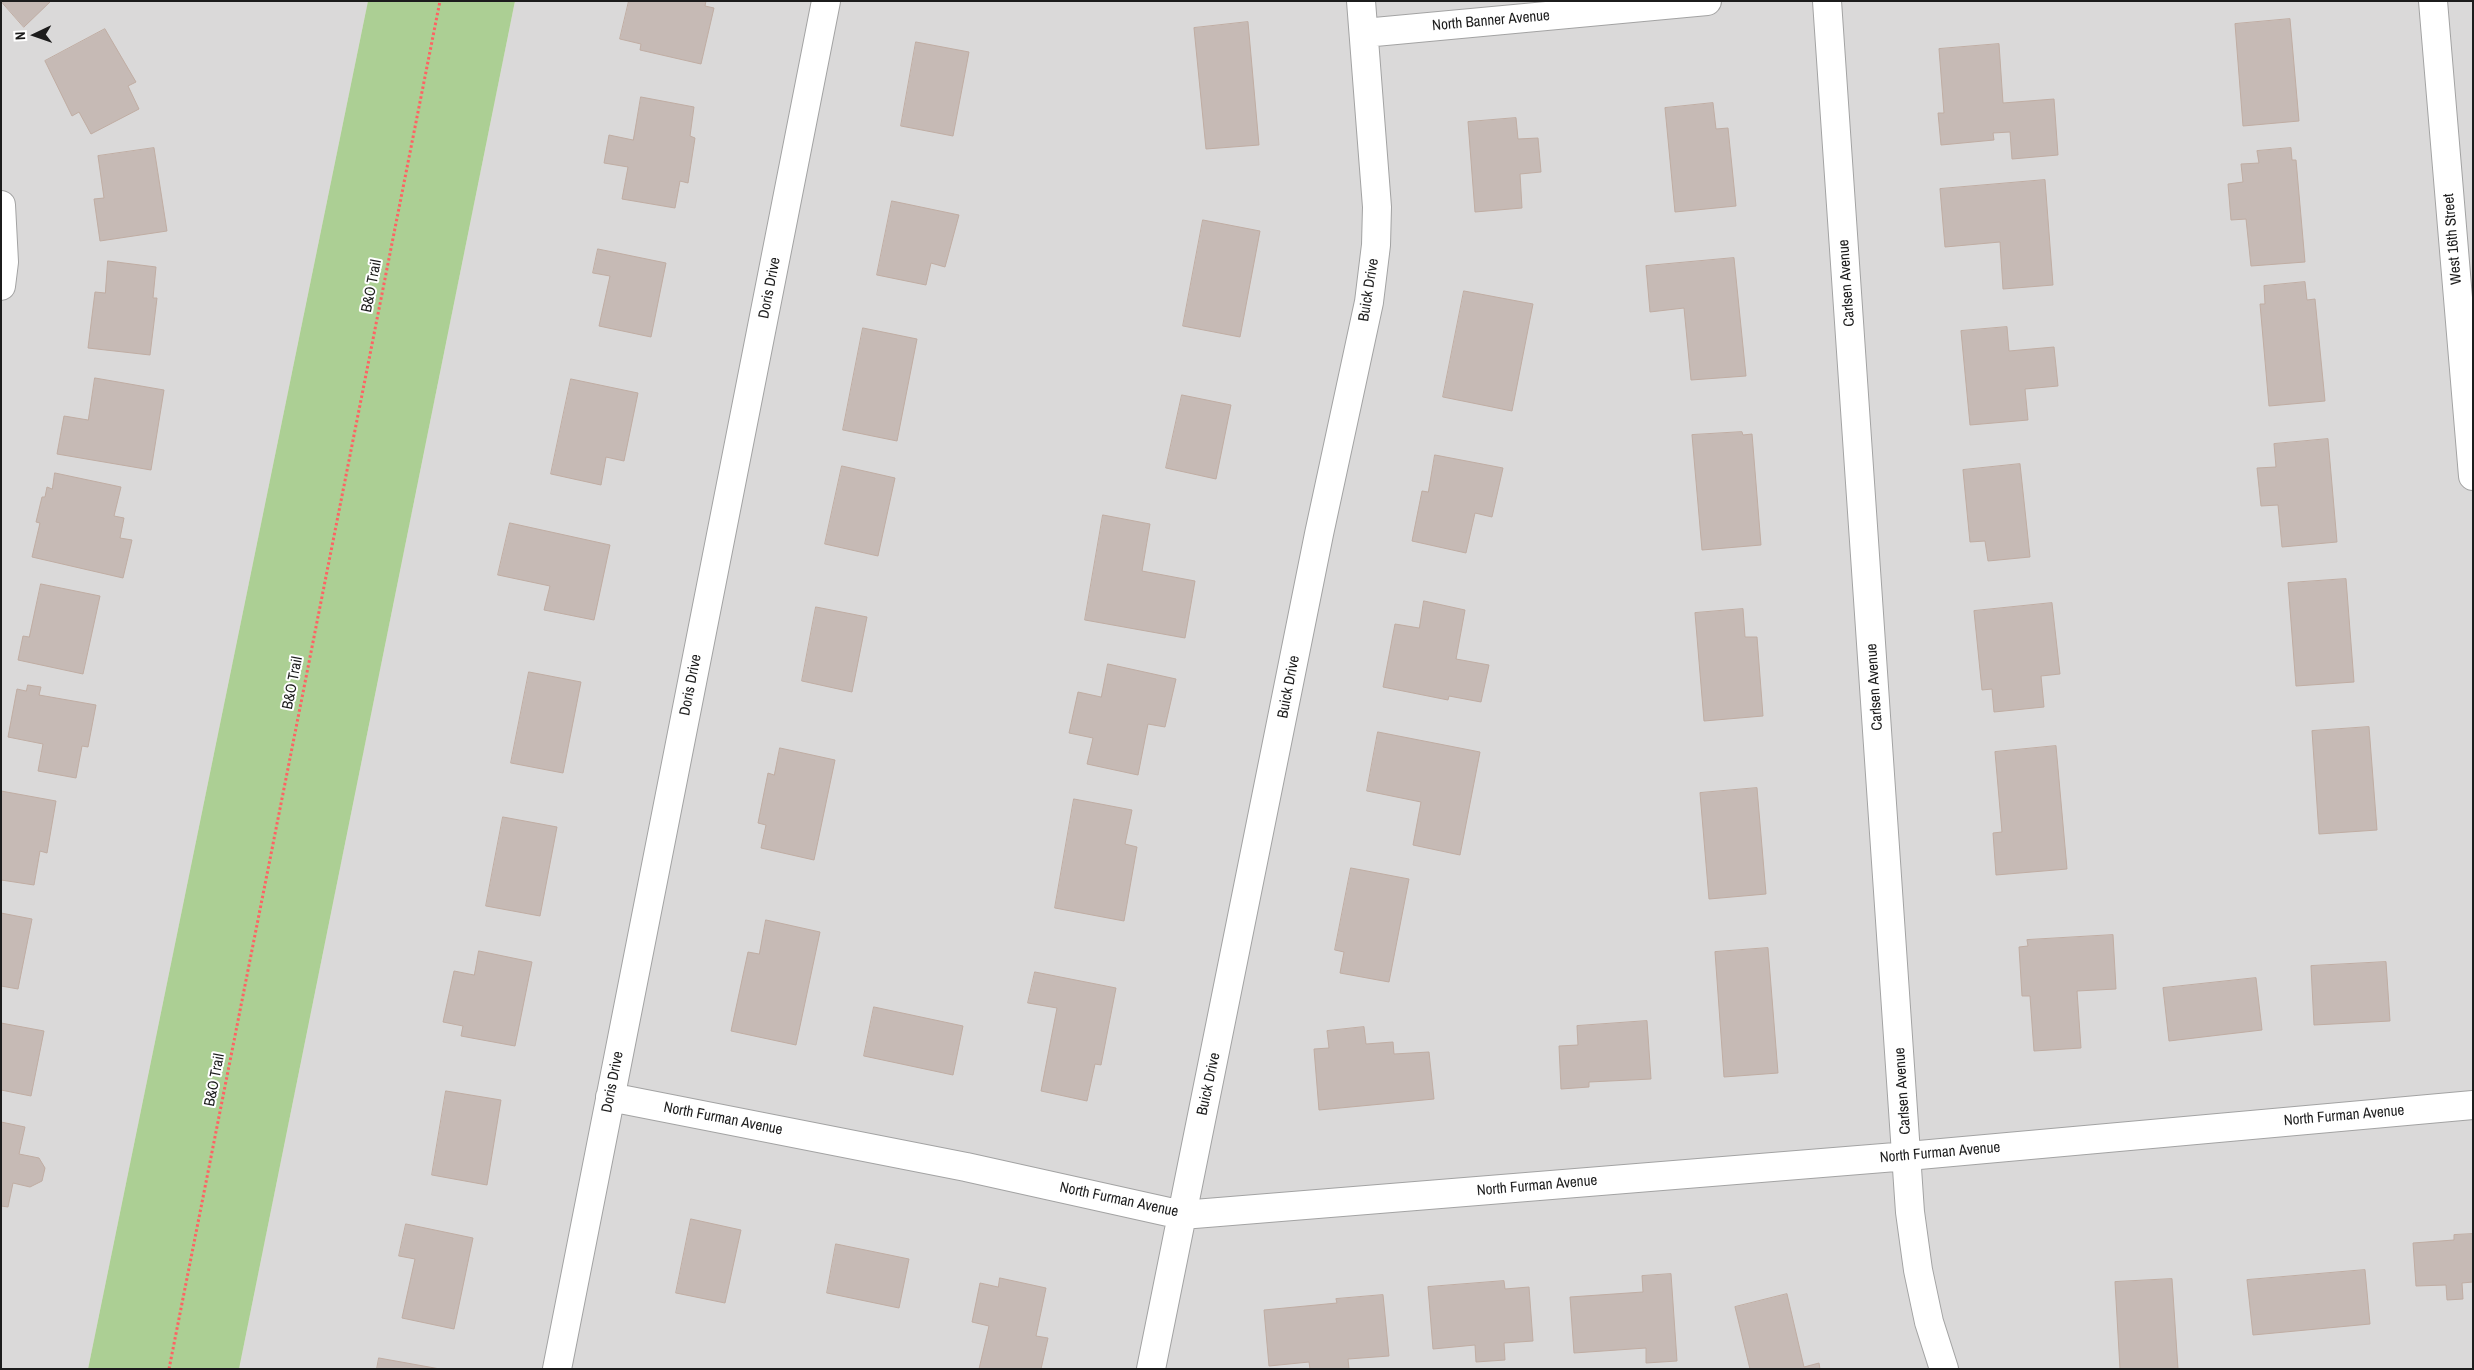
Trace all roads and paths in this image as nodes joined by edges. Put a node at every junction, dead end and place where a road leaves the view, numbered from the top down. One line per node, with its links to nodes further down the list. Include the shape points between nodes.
1 (440, 1): 15 (path, B&O Trail)
2 (826, 1): 11 (street, Doris Drive)
3 (1360, 1): 7 (street, Buick Drive)
4 (1707, 1): 7 (street, North Banner Avenue)
5 (1828, 1): 13 (street, Carlsen Avenue)
6 (2433, 1): 10 (street, West 16th Street)
7 (1364, 33): 14 (street, Buick Drive, via 1377,207 1370,302 1319,534)
8 (1, 205): 9 (street, via 4,262)
9 (1, 286)
10 (2473, 476)
11 (610, 1097): 14 (street, North Furman Avenue, via 966,1167); 16 (street, Doris Drive)
12 (2473, 1105): 13 (street, North Furman Avenue)
13 (1908, 1156): 14 (street, North Furman Avenue); 18 (street, Carlsen Avenue, via 1910,1212 1918,1270 1929,1322)
14 (1182, 1214): 17 (street, Buick Drive)
15 (169, 1369)
16 (556, 1369)
17 (1151, 1369)
18 (1944, 1369)

